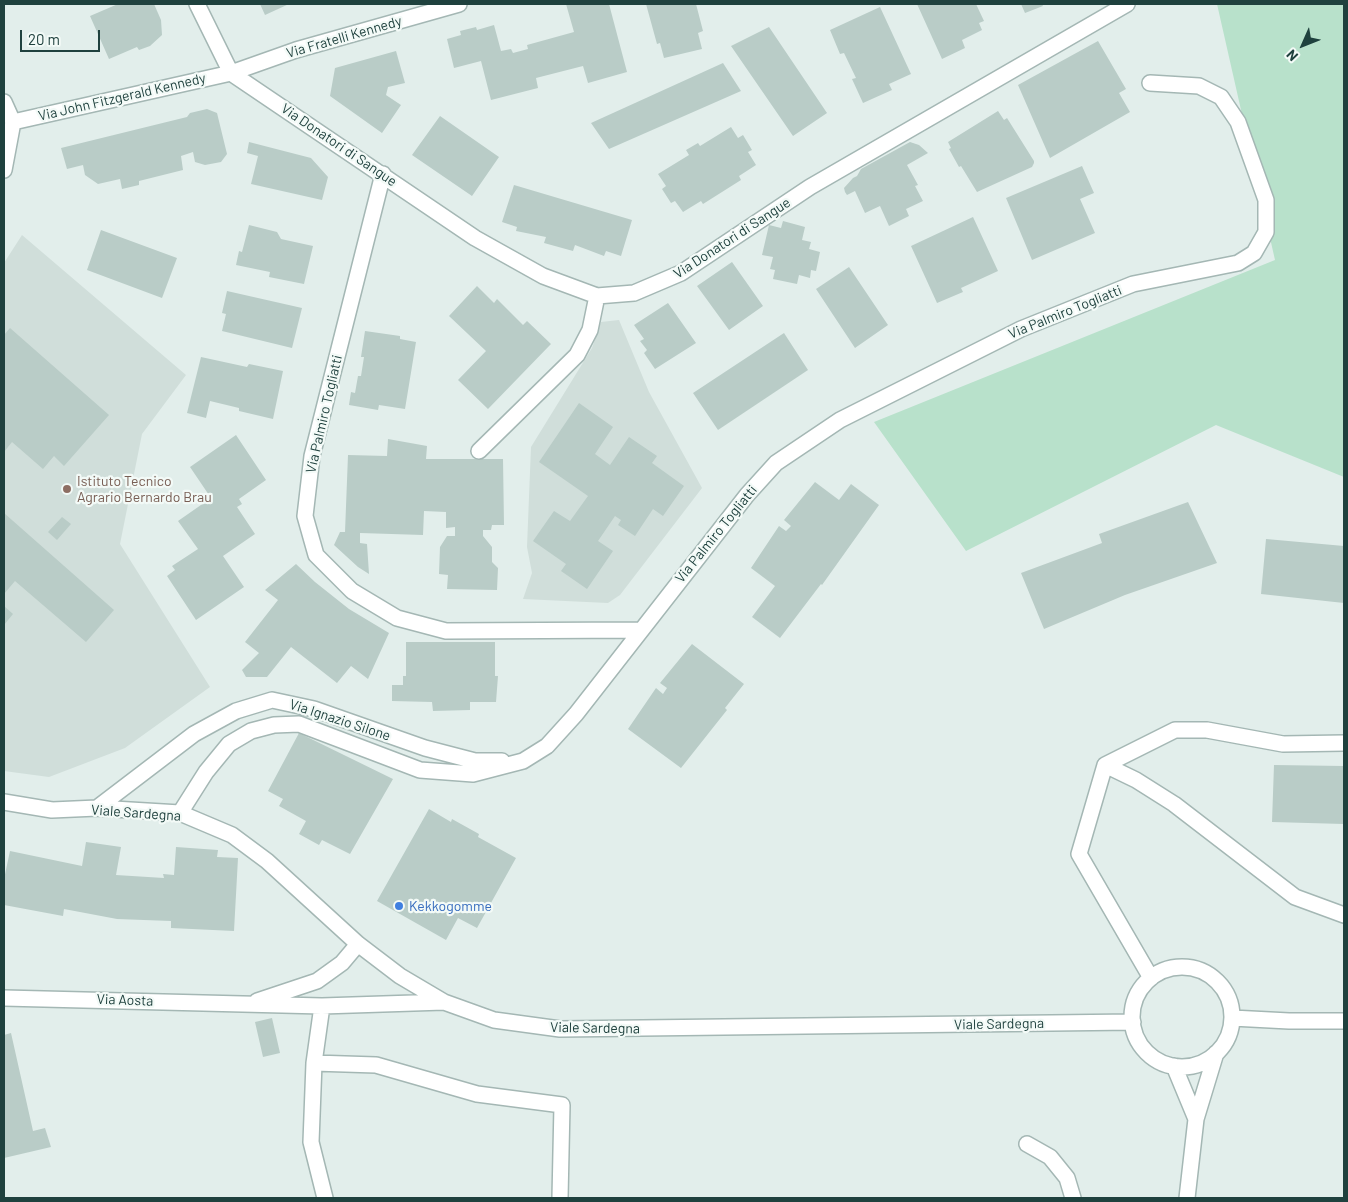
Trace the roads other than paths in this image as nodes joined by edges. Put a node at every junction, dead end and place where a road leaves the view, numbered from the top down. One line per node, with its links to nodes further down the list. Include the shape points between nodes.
1 (197, 4): 4 (street)
2 (459, 4): 4 (street, Via Fratelli Kennedy, via 296,50)
3 (1127, 4): 10 (street, Via Donatori di Sangue, via 810,187 681,273 634,293)
4 (231, 73): 7 (street, Via John Fitzgerald Kennedy); 9 (street, Via Donatori di Sangue)
5 (1150, 83): 12 (street, Via Palmiro Togliatti, via 1199,86 1221,97 1238,122 1266,200 1266,232 1254,253 1238,263 1133,284 1029,325 840,420 776,463 746,495)
6 (4, 102): 7 (street)
7 (13, 122): 8 (street)
8 (4, 170)
9 (383, 174): 10 (street, Via Donatori di Sangue, via 475,238 543,276); 12 (street, Via Palmiro Togliatti, via 312,456 305,516 316,555 352,591 397,618 446,631)
10 (597, 296): 11 (street, via 590,330 577,355)
11 (479, 451)
12 (640, 630): 14 (street, Via Ignazio Silone, via 548,746)
13 (1344, 742): 15 (street, via 1283,744 1207,730 1175,730)
14 (523, 761): 17 (street, Via Ignazio Silone, via 475,760 425,748 314,709 272,700 236,711 194,734); 18 (street, Via Ignazio Silone, via 473,774 420,770 299,724 274,725 251,731 229,744 206,772)
15 (1105, 765): 19 (street, via 1174,804 1295,897); 21 (street, via 1079,854)
16 (4, 802): 17 (street, Viale Sardegna, via 52,810)
17 (97, 808): 18 (street, Viale Sardegna)
18 (180, 813): 20 (street, Viale Sardegna, via 232,835 267,861)
19 (1344, 915)
20 (358, 944): 23 (street, Viale Sardegna, via 400,976); 24 (street, Via Aosta, via 342,962 317,980)
21 (1151, 978): 26 (street, via 1176,967 1204,972 1225,991); 28 (street, via 1135,1001)
22 (4, 998): 24 (street, Via Aosta)
23 (444, 1002): 25 (street, Via Aosta); 28 (street, Viale Sardegna, via 494,1020 560,1029)
24 (246, 1005): 25 (street, Via Aosta)
25 (322, 1006): 30 (street)
26 (1232, 1018): 27 (street); 29 (street, via 1230,1032)
27 (1344, 1021)
28 (1133, 1022): 31 (street, via 1139,1043 1148,1054)
29 (1216, 1053): 31 (street, via 1202,1063); 32 (street)
30 (314, 1063): 34 (street, via 311,1142); 35 (street, via 376,1064 477,1094 562,1105)
31 (1174, 1066): 32 (street)
32 (1196, 1119): 37 (street)
33 (1027, 1144): 36 (street, via 1050,1157 1067,1178)
34 (325, 1198)
35 (560, 1198)
36 (1073, 1198)
37 (1186, 1198)

